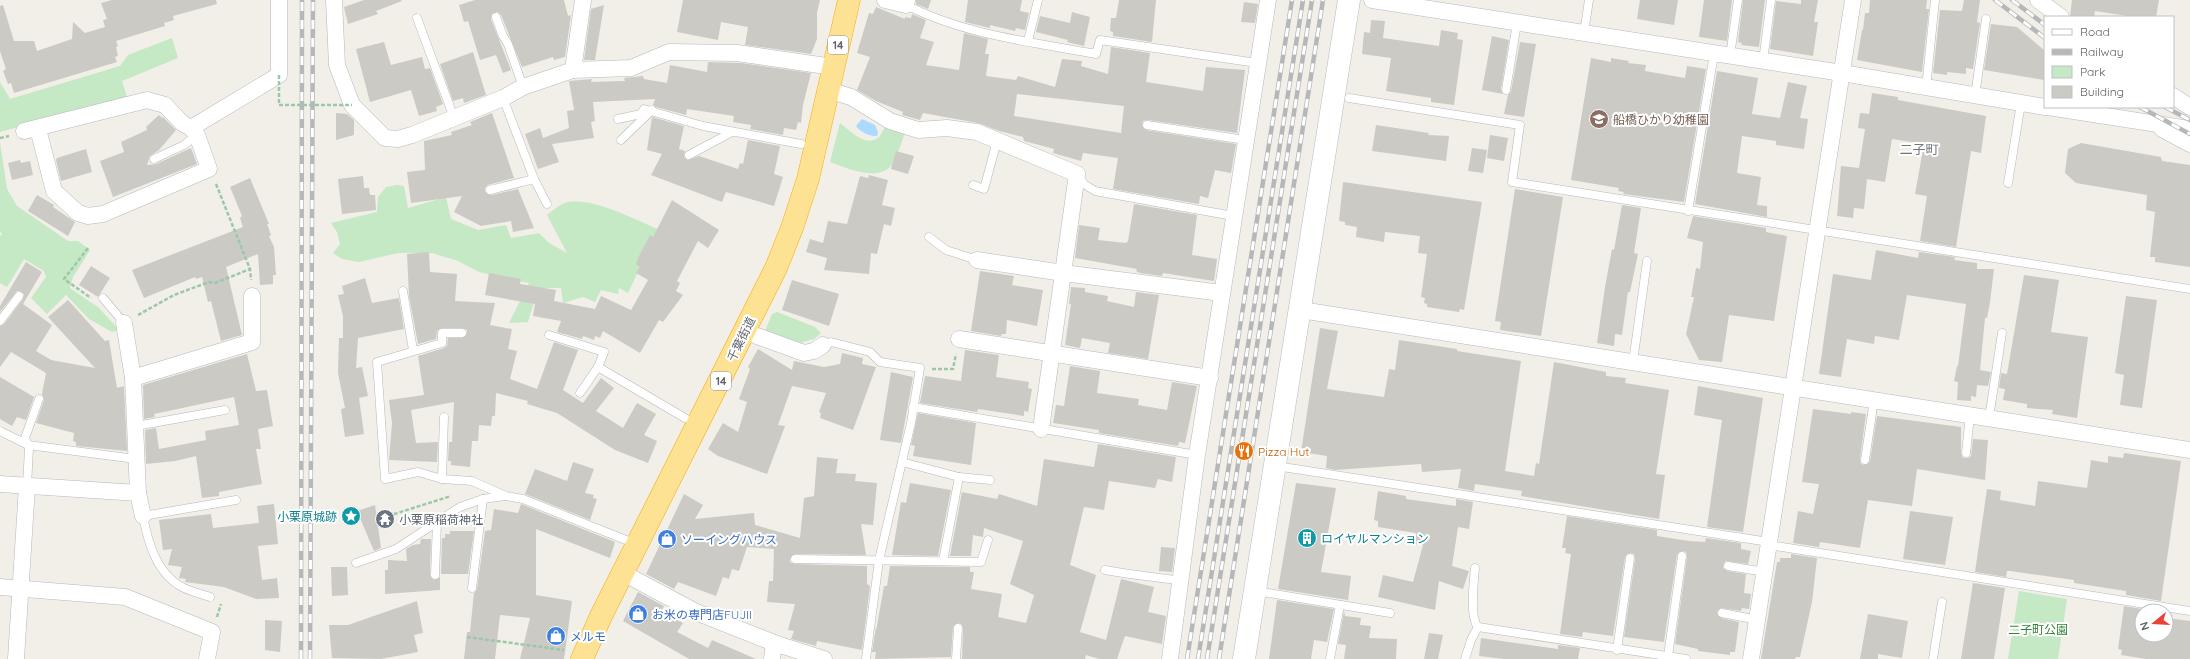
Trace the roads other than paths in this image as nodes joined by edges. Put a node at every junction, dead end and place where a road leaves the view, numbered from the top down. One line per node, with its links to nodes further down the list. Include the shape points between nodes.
1 (279, 0): 50 (street, via 279,75)
2 (334, 0): 45 (street, via 337,66 352,105 385,138 398,139 412,135)
3 (583, 0): 30 (street)
4 (849, 0): 29 (highway, 千葉街道 / 14)
5 (885, 0): 16 (street)
6 (1038, 0): 24 (lane)
7 (1268, 0): 28 (street)
8 (1349, 0): 78 (street)
9 (1372, 0): 17 (street)
10 (1589, 0): 23 (lane)
11 (1738, 0): 26 (lane)
12 (1771, 0): 27 (lane)
13 (1853, 0): 31 (street)
14 (1935, 0): 33 (lane)
15 (2038, 0): 18 (street)
16 (906, 3): 24 (lane, via 932,18 955,26)
17 (1441, 5): 22 (street)
18 (2060, 16)
19 (496, 17): 32 (lane)
20 (417, 18): 45 (lane)
21 (1986, 19): 36 (lane)
22 (1517, 23): 23 (street); 35 (lane)
23 (1584, 33): 25 (street)
24 (1028, 41): 28 (lane, via 1096,54 1100,40)
25 (1714, 54): 26 (street); 65 (lane)
26 (1730, 56): 27 (street)
27 (1763, 61): 31 (street)
28 (1257, 63): 53 (street)
29 (833, 67): 30 (street, via 737,53 669,52 631,68); 34 (highway, 千葉街道 / 14)
30 (573, 70): 32 (street)
31 (1842, 73): 33 (street); 67 (street)
32 (523, 87): 38 (street)
33 (1926, 88): 36 (street)
34 (828, 90): 54 (street, via 851,97 890,121 918,130 947,128 976,132); 127 (highway, 千葉街道 / 14, via 808,179 776,268)
35 (1506, 90)
36 (1975, 96): 40 (street)
37 (2174, 97): 42 (street)
38 (503, 98): 45 (street); 60 (lane)
39 (1349, 98): 65 (lane, via 1520,125 1512,182)
40 (2021, 103): 41 (street); 61 (lane)
41 (2044, 107)
42 (2190, 107)
43 (2053, 108): 47 (street)
44 (652, 110): 46 (lane, via 644,109 641,114); 51 (lane); 52 (lane)
45 (454, 118)
46 (618, 119)
47 (2151, 123): 49 (street); 56 (street)
48 (1147, 125): 53 (lane)
49 (2190, 129)
50 (194, 132): 50 (street, via 182,124 166,105 147,100 31,130 54,191 78,213 88,216 102,214 210,169); 58 (lane, via 184,145)
51 (732, 132): 55 (lane); 57 (lane)
52 (621, 140)
53 (1245, 140): 66 (street)
54 (996, 141): 59 (street); 62 (lane, via 984,188)
55 (801, 144)
56 (2190, 144)
57 (689, 155)
58 (154, 159)
59 (1077, 174): 66 (lane, via 1084,184 1095,191); 71 (street)
60 (534, 179): 63 (lane); 64 (lane)
61 (2008, 183)
62 (973, 185)
63 (490, 190)
64 (547, 204)
65 (1688, 211): 67 (lane)
66 (1233, 216): 74 (street)
67 (1818, 232): 72 (lane); 93 (street)
68 (929, 237): 69 (lane, via 946,250)
69 (978, 260): 71 (street)
70 (1647, 260): 89 (lane)
71 (1063, 273): 74 (street); 88 (street)
72 (2190, 289)
73 (403, 291): 87 (lane)
74 (1222, 293): 92 (street)
75 (19, 296): 79 (lane)
76 (252, 296): 91 (street, via 252,342)
77 (103, 298): 80 (lane)
78 (1301, 310): 89 (street); 113 (street)
79 (0, 321)
80 (124, 323): 91 (street)
81 (462, 333): 87 (lane, via 442,333 442,343)
82 (2002, 333): 102 (lane)
83 (550, 335): 90 (lane, via 604,352)
84 (757, 336): 86 (street, via 804,353 814,351)
85 (959, 339): 88 (street)
86 (823, 345): 97 (lane, via 831,342 870,352 880,362 920,368)
87 (413, 350): 115 (lane, via 377,362 385,479 418,472)
88 (1051, 354): 92 (street); 104 (street)
89 (1633, 362): 93 (street)
90 (598, 367): 94 (lane); 101 (lane)
91 (133, 378): 103 (street)
92 (1210, 378): 109 (street)
93 (1794, 388): 96 (street); 126 (street)
94 (580, 393)
95 (39, 399): 106 (lane, via 25,438)
96 (1874, 400): 99 (street); 111 (lane)
97 (913, 407): 104 (lane); 112 (lane)
98 (225, 410): 103 (lane)
99 (1970, 415): 102 (street); 108 (lane)
100 (444, 417): 115 (lane)
101 (685, 418)
102 (1989, 418): 107 (street)
103 (136, 426): 110 (street)
104 (1041, 429): 109 (lane)
105 (0, 431): 106 (lane)
106 (28, 445): 110 (lane); 118 (lane)
107 (2190, 450)
108 (1966, 453)
109 (1197, 455): 140 (street)
110 (136, 459): 119 (street)
111 (1865, 460)
112 (902, 462): 114 (lane); 131 (lane)
113 (1276, 466): 126 (lane); 144 (street)
114 (960, 477): 116 (lane); 132 (lane)
115 (442, 479): 120 (lane, via 472,481)
116 (990, 480)
117 (0, 484): 118 (street)
118 (27, 486): 119 (street); 143 (street)
119 (138, 493): 123 (street)
120 (506, 496): 121 (lane); 127 (lane, via 523,499)
121 (483, 499): 124 (lane, via 460,507); 142 (lane)
122 (236, 500): 123 (lane)
123 (143, 516): 145 (lane, via 148,540 161,568 174,582 184,588)
124 (437, 522): 133 (lane, via 396,549); 139 (lane)
125 (988, 540): 132 (lane, via 981,562)
126 (1769, 544): 137 (street); 148 (lane)
127 (638, 545): 138 (highway, 千葉街道 / 14)
128 (1682, 556): 157 (lane)
129 (1630, 558): 155 (lane)
130 (795, 559): 131 (lane)
131 (879, 560): 132 (lane); 162 (lane)
132 (943, 561)
133 (356, 563)
134 (1728, 566): 137 (lane)
135 (1475, 568): 152 (lane, via 1473,611)
136 (1105, 570): 140 (lane)
137 (1765, 572): 151 (street)
138 (623, 573): 154 (street, via 696,612); 156 (highway, 千葉街道 / 14, via 601,616)
139 (435, 575)
140 (1182, 581): 164 (street)
141 (0, 587): 143 (street)
142 (472, 588)
143 (21, 589): 158 (street); 159 (street, via 124,597 212,632)
144 (1256, 591): 147 (lane); 165 (street)
145 (210, 597)
146 (1942, 602): 170 (lane)
147 (1340, 605): 149 (lane); 166 (lane)
148 (2190, 611)
149 (1390, 613)
150 (1722, 613): 151 (lane)
151 (1758, 620): 169 (street)
152 (1478, 627): 155 (lane); 167 (lane)
153 (958, 628): 163 (lane)
154 (774, 643): 160 (street); 161 (street)
155 (1617, 650): 157 (lane)
156 (575, 655)
157 (1668, 656): 168 (lane)
158 (16, 659)
159 (207, 659)
160 (772, 659)
161 (824, 659)
162 (866, 659)
163 (956, 659)
164 (1170, 659)
165 (1244, 659)
166 (1330, 659)
167 (1465, 659)
168 (1686, 659)
169 (1751, 659)
170 (1933, 659)

